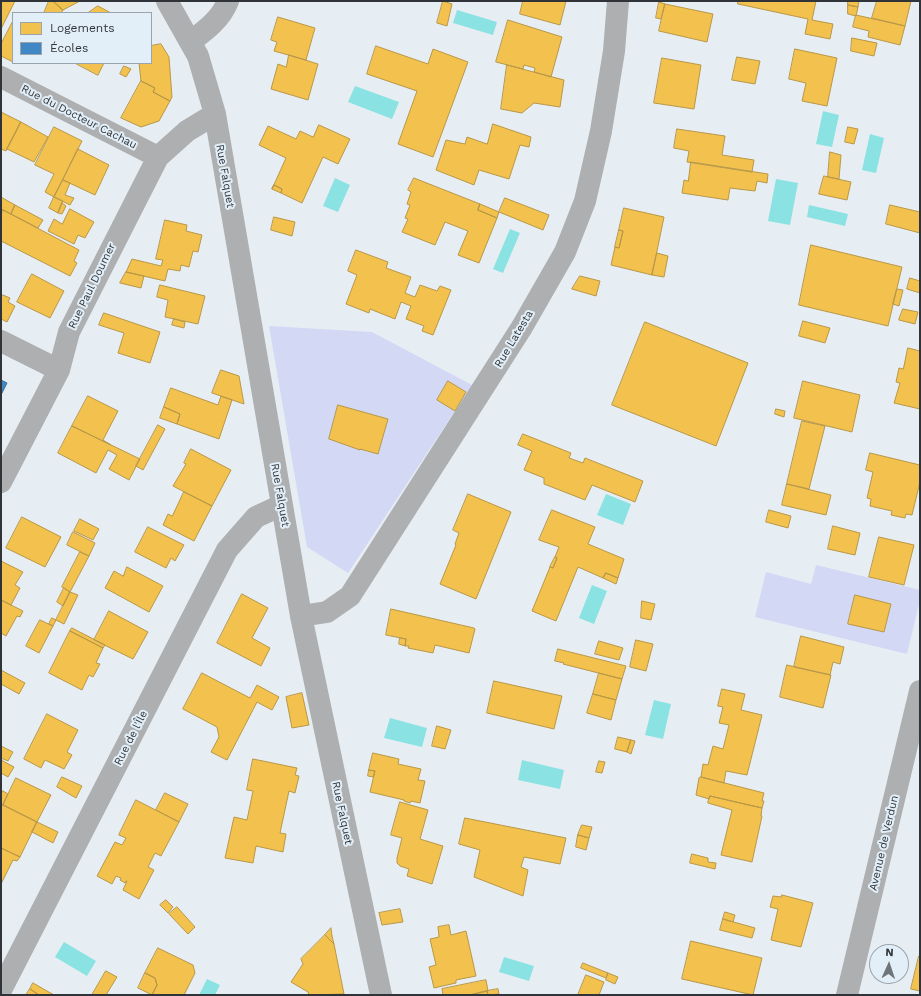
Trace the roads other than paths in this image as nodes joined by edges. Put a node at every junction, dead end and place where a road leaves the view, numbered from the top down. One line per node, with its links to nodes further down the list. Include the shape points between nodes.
1 (167, 1): 4 (street, Rue Falquet)
2 (228, 1): 4 (street, via 210,28)
3 (618, 1): 12 (street, Rue Latesta, via 614,51 601,131 585,201 565,252 522,327 350,596 327,612)
4 (190, 42): 6 (street, Rue Falquet, via 198,56)
5 (1, 77): 7 (street, Rue du Docteur Cachau)
6 (215, 114): 7 (street, Rue Paul Doumer, via 187,131); 11 (street, Rue Falquet)
7 (158, 157): 9 (street, Rue Paul Doumer, via 69,332)
8 (1, 341): 9 (street)
9 (59, 370): 10 (street, Rue Paul Doumer)
10 (1, 482)
11 (282, 505): 12 (street, Rue Falquet); 14 (street, Rue de l'Île, via 256,517 227,550)
12 (301, 616): 15 (street, Rue Falquet)
13 (920, 691): 16 (street, Avenue de Verdun)
14 (1, 990)
15 (381, 995)
16 (847, 995)

